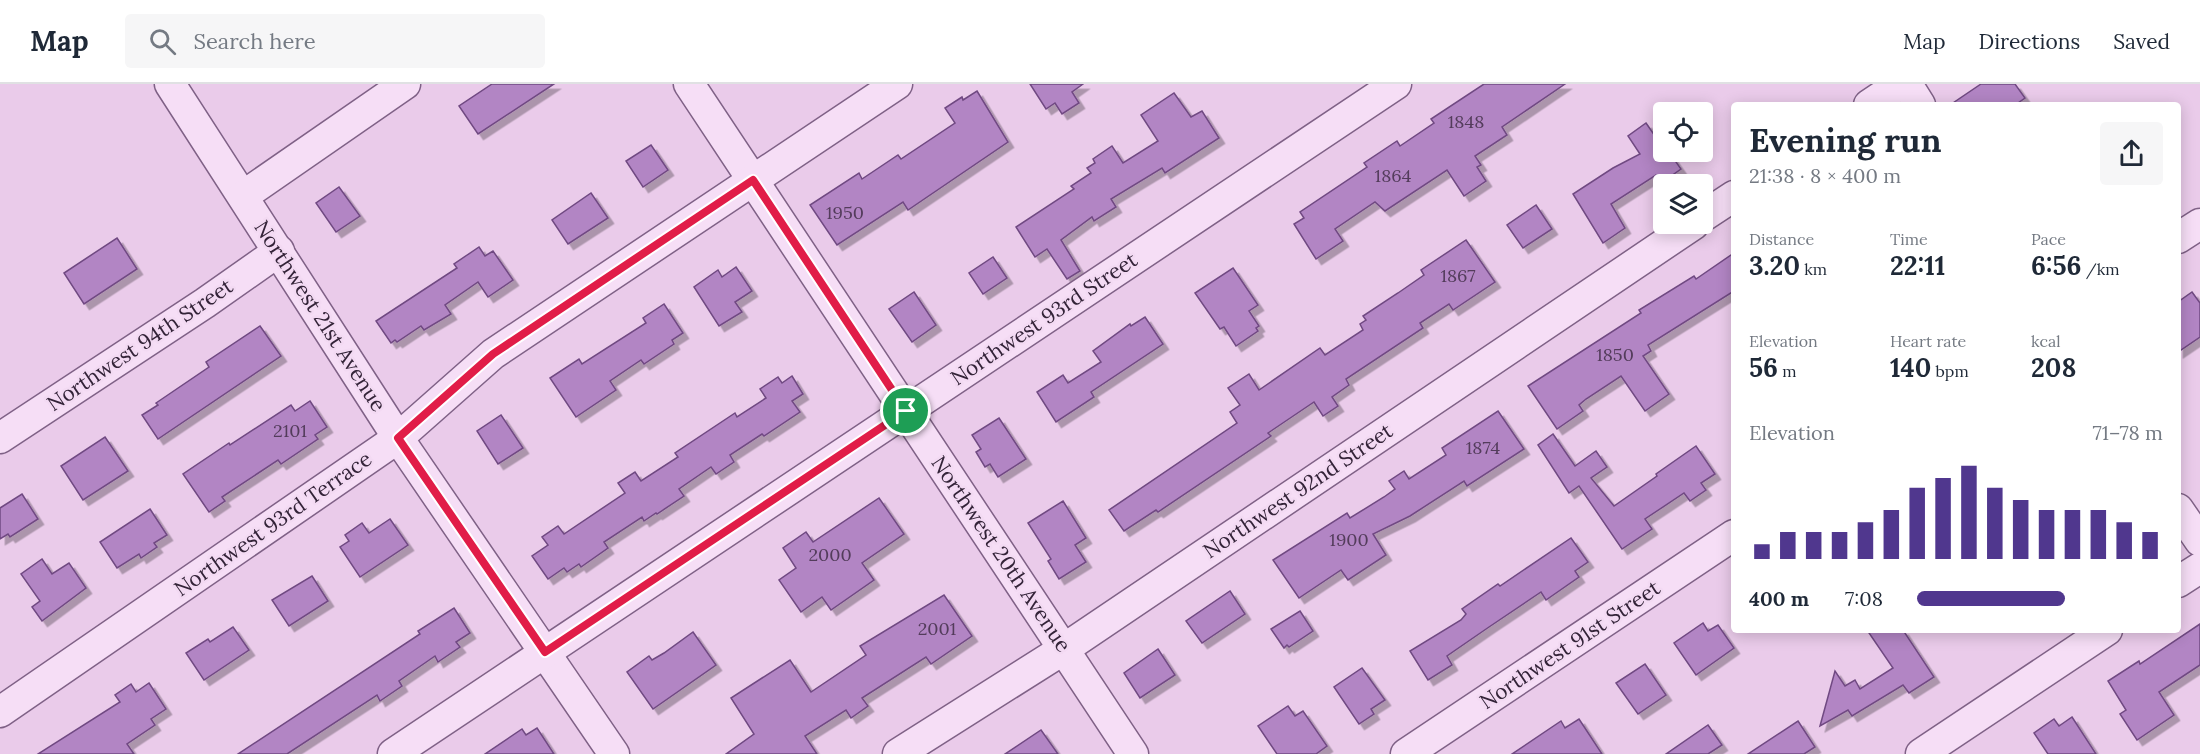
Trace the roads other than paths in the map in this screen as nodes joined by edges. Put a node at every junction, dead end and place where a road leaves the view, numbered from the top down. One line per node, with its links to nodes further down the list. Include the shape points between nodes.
1 (170, 84): 11 (street, Northwest 21st Avenue)
2 (405, 84): 11 (street)
3 (689, 84): 10 (street, Northwest 20th Avenue)
4 (897, 84): 10 (street, Northwest 93rd Terrace)
5 (1396, 84): 18 (street, Northwest 93rd Street)
6 (1900, 84): 8 (street)
7 (1907, 84): 9 (street)
8 (1873, 102)
9 (1918, 102)
10 (753, 180): 18 (street, Northwest 20th Avenue); 20 (street, Northwest 93rd Terrace, via 493,354)
11 (243, 196): 17 (street, Northwest 21st Avenue)
12 (1731, 198): 13 (street)
13 (1713, 210)
14 (2200, 224): 16 (street)
15 (1679, 234): 27 (street, Northwest 92nd Street)
16 (2181, 236)
17 (279, 250): 19 (street, Northwest 94th Street); 20 (street, Northwest 21st Avenue)
18 (906, 411): 27 (street, Northwest 20th Avenue); 28 (street, Northwest 93rd Street)
19 (0, 438)
20 (398, 438): 28 (street, Northwest 21st Avenue); 29 (street, Northwest 93rd Terrace)
21 (2181, 513): 23 (street)
22 (1731, 537): 34 (street, Northwest 91st Street)
23 (2200, 541)
24 (2200, 568): 25 (street)
25 (2181, 580)
26 (2102, 633): 35 (street)
27 (1064, 649): 32 (street, Northwest 92nd Street); 33 (street, Northwest 20th Avenue)
28 (545, 652): 30 (street, Northwest 93rd Street); 31 (street, Northwest 21st Avenue)
29 (0, 712)
30 (393, 754)
31 (614, 754)
32 (898, 754)
33 (1133, 754)
34 (1406, 754)
35 (1921, 754)

